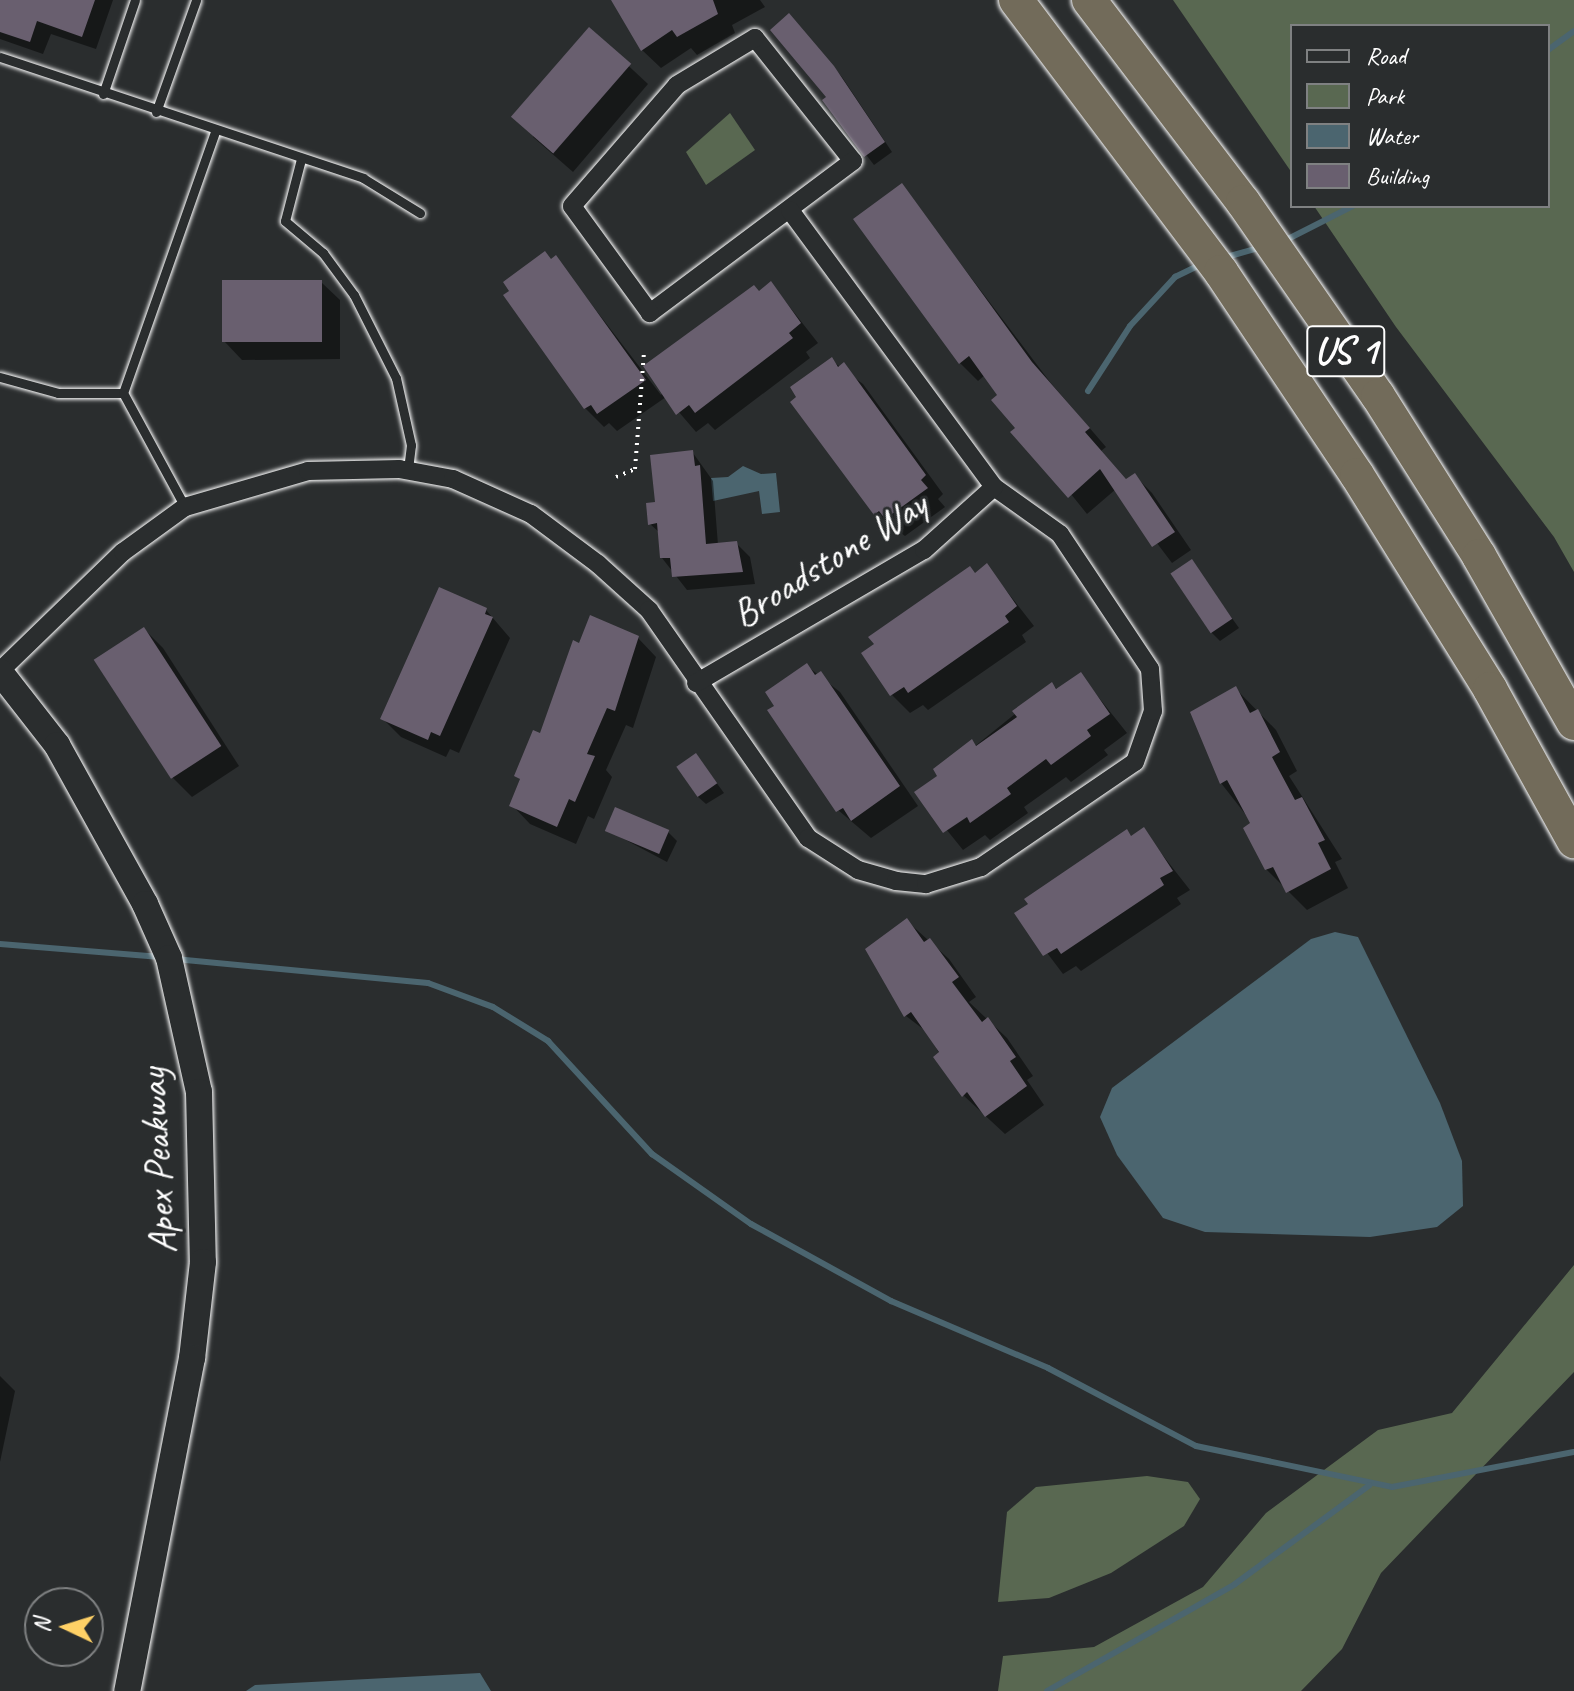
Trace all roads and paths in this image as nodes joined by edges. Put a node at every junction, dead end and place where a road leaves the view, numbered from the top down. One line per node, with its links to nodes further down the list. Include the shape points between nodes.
1 (135, 0): 6 (lane)
2 (196, 0): 7 (lane)
3 (1016, 0): 22 (highway, US 1, via 1221,272 1414,565)
4 (1089, 0): 21 (highway, US 1, via 1243,202 1378,396 1479,556)
5 (0, 57): 6 (lane)
6 (103, 94): 7 (lane)
7 (156, 112): 8 (lane)
8 (215, 132): 9 (lane); 14 (lane)
9 (301, 159): 11 (lane, via 363,178); 15 (lane, via 285,221 323,253 354,295 396,378 411,445)
10 (790, 210): 10 (street, via 650,313 572,206 677,85 755,38 853,161); 17 (street)
11 (420, 213)
12 (644, 351): 16 (path, via 635,469)
13 (0, 377): 14 (lane, via 58,393)
14 (123, 393): 18 (lane)
15 (408, 471): 18 (street, via 308,471); 20 (street, via 485,492 531,514 587,555 649,610)
16 (616, 477)
17 (994, 487): 20 (street, Broadstone Way, via 924,550); 20 (street, via 1060,534 1150,669 1153,711 1135,762 1060,815 959,876 926,884 858,870 808,838)
18 (185, 507): 19 (street, via 123,552)
19 (0, 671): 23 (main road, Apex Peakway, via 57,745 145,904 169,958 199,1092 203,1262 192,1358)
20 (696, 683)
21 (1574, 723)
22 (1574, 841)
23 (127, 1691)

